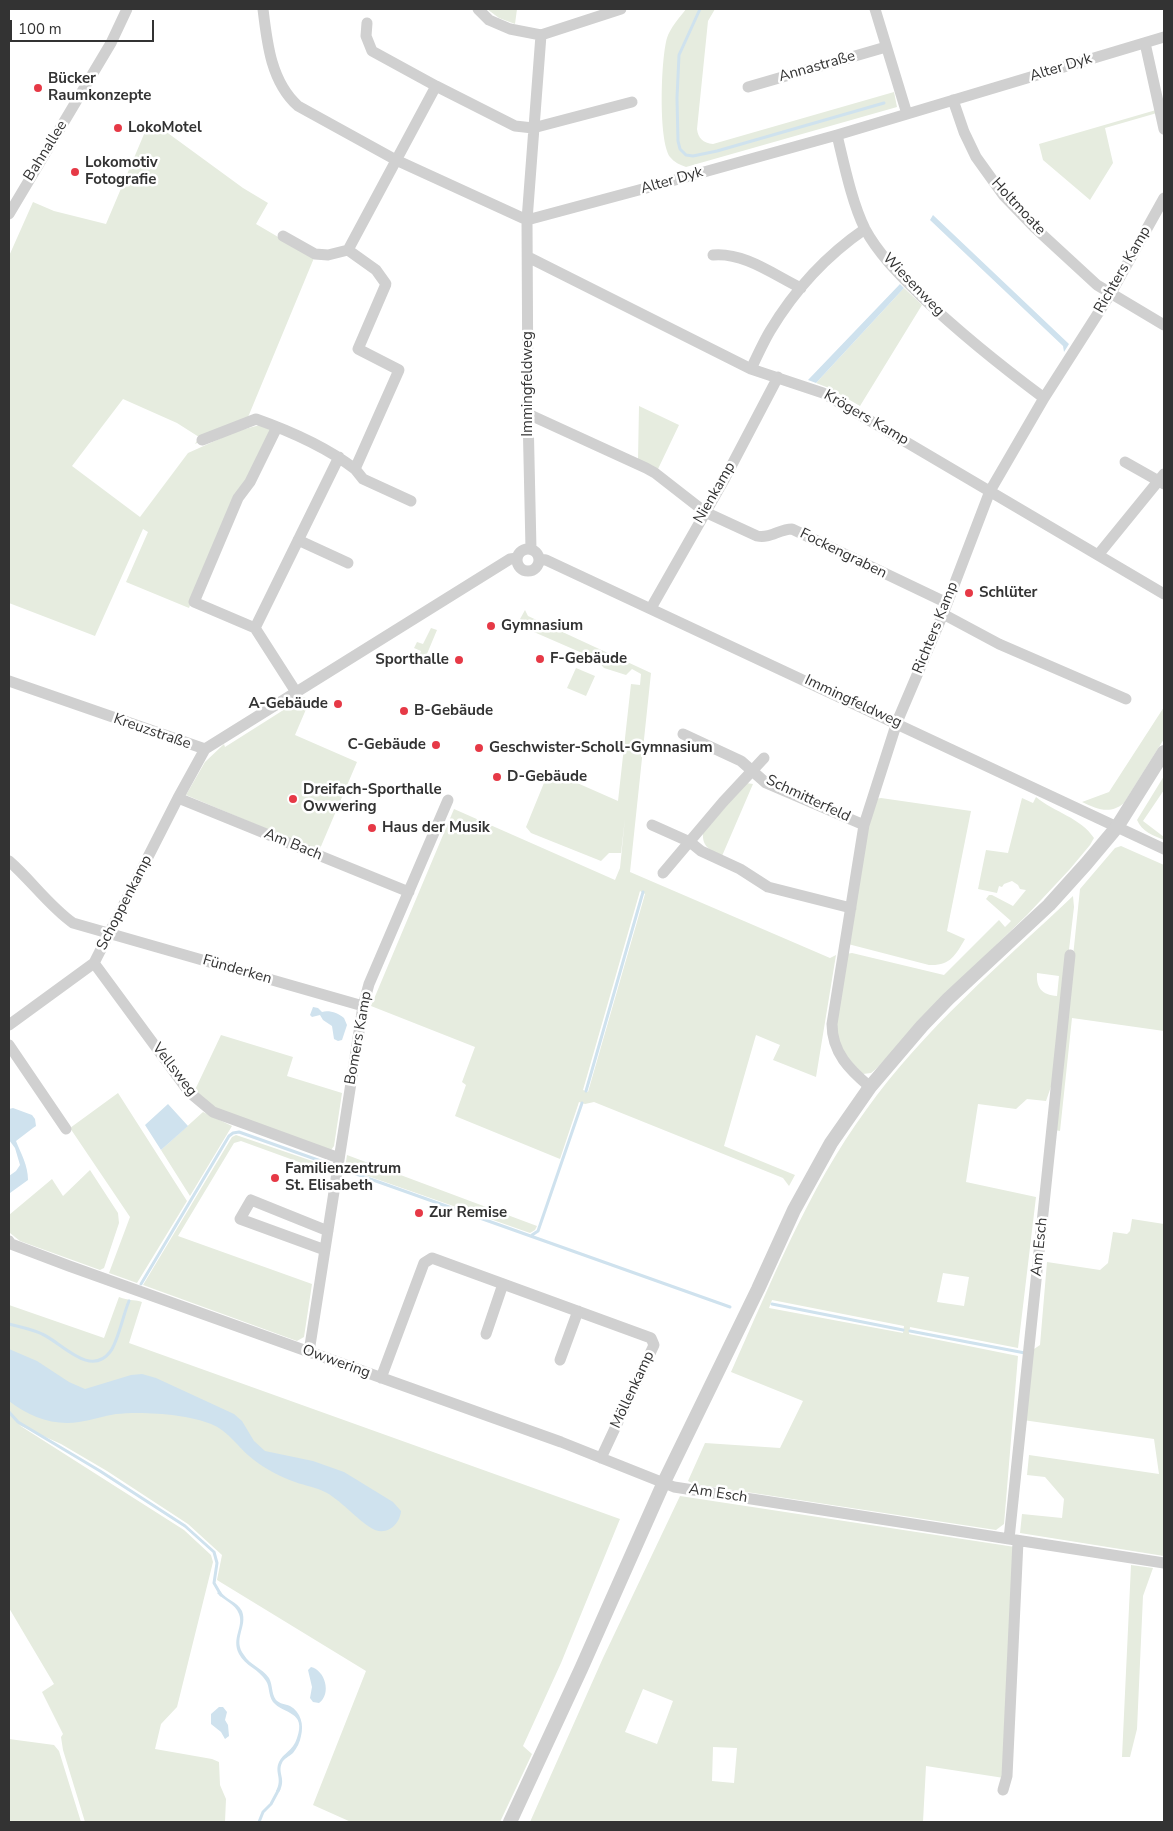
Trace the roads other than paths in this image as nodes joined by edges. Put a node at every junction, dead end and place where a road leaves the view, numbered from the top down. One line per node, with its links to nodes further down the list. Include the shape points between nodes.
1 (127, 9): 21 (street, Bahnallee, via 111,43)
2 (263, 9): 19 (street, via 270,55 281,84 292,100 311,114)
3 (478, 9): 7 (street, via 489,20 510,29)
4 (620, 9): 7 (street)
5 (875, 9): 10 (street)
6 (367, 23): 11 (street, via 366,36 372,51)
7 (541, 35): 16 (street, Immingfeldweg)
8 (1164, 37): 9 (street, Alter Dyk)
9 (1145, 43): 13 (street, Alter Dyk); 17 (street)
10 (886, 47): 12 (street, Annastraße); 15 (street)
11 (436, 86): 16 (street, via 515,126); 19 (street)
12 (748, 87)
13 (953, 100): 15 (street, Alter Dyk); 29 (street, Holtmoate, via 976,157 1004,196 1097,285)
14 (632, 102): 16 (street)
15 (907, 114): 18 (street, Alter Dyk)
16 (533, 128): 22 (street, Immingfeldweg)
17 (1164, 129)
18 (837, 134): 22 (street, Alter Dyk); 23 (street, Wiesenweg)
19 (396, 160): 22 (street); 25 (street)
20 (1164, 198): 29 (street, Richters Kamp)
21 (9, 214)
22 (526, 220): 27 (street, Immingfeldweg)
23 (865, 229): 28 (street, via 843,244); 33 (street, Wiesenweg, via 906,282 947,321)
24 (283, 236): 25 (street, via 315,254 328,255)
25 (348, 250): 39 (street, via 376,270 386,284 358,349 399,370)
26 (713, 255): 28 (street, via 745,259)
27 (528, 257): 31 (street, Krögers Kamp); 34 (street, Immingfeldweg)
28 (801, 288): 31 (street, via 769,333)
29 (1111, 293): 30 (street, Holtmoate); 33 (street, Richters Kamp)
30 (1164, 325)
31 (751, 369): 32 (street, Krögers Kamp)
32 (778, 377): 41 (street, Krögers Kamp, via 823,392); 43 (street, Nienkamp)
33 (1044, 398): 41 (street, Richters Kamp)
34 (528, 414): 43 (street, Fockengraben, via 646,468); 45 (street, Immingfeldweg)
35 (278, 427): 36 (street, via 256,419); 37 (street); 53 (street, via 250,482 238,498 194,602)
36 (202, 440)
37 (338, 457): 39 (street); 44 (street)
38 (1125, 462): 40 (street)
39 (356, 469): 42 (street, via 362,479)
40 (1162, 480): 46 (street)
41 (990, 491): 46 (street, Krögers Kamp); 52 (street, Richters Kamp)
42 (411, 501)
43 (705, 512): 51 (street, Nienkamp); 52 (street, Fockengraben, via 763,537 792,529)
44 (298, 540): 49 (street); 53 (street)
45 (531, 549): 47 (street, via 520,551); 48 (street, via 537,552)
46 (1098, 555): 50 (street, Krögers Kamp)
47 (517, 558): 48 (street, via 520,568 527,571 536,567); 55 (street, Kreuzstraße, via 510,559)
48 (539, 559): 51 (street, Immingfeldweg)
49 (348, 563)
50 (1164, 594)
51 (651, 608): 57 (street, Immingfeldweg)
52 (945, 608): 56 (street, Fockengraben, via 999,644); 57 (street, Richters Kamp)
53 (255, 628): 55 (street)
54 (9, 682): 59 (street, Kreuzstraße)
55 (296, 692): 59 (street, Kreuzstraße)
56 (1126, 699)
57 (897, 722): 66 (street, Richters Kamp); 67 (street, Immingfeldweg)
58 (684, 734): 62 (street, Schmitterfeld, via 741,761)
59 (205, 749): 63 (street, Schoppenkamp)
60 (1164, 752): 67 (street)
61 (764, 758): 62 (street, Schmitterfeld)
62 (752, 771): 66 (street, Schmitterfeld, via 766,783); 68 (street, Schmitterfeld)
63 (178, 798): 72 (street, Am Bach); 74 (street, Schoppenkamp)
64 (448, 800): 72 (street, Bomers Kamp)
65 (652, 825): 68 (street)
66 (864, 825): 73 (street, Richters Kamp)
67 (1117, 826): 69 (street, Immingfeldweg); 80 (street, via 1049,905 922,1026)
68 (690, 842): 71 (street, Schmitterfeld); 73 (street, via 768,887)
69 (1164, 849)
70 (9, 861): 74 (street, Fünderken, via 63,916 73,923)
71 (663, 873)
72 (409, 892): 77 (street, Bomers Kamp, via 369,984)
73 (851, 908): 80 (street, Richters Kamp, via 832,1032 841,1057 852,1072)
74 (110, 934): 76 (street, Schoppenkamp); 77 (street, Fünderken)
75 (1070, 955): 94 (street, Am Esch)
76 (94, 963): 78 (street, Schoppenkamp); 82 (street, Vellsweg, via 189,1092 206,1108 224,1118)
77 (363, 1006): 82 (street, Bomers Kamp)
78 (9, 1025)
79 (9, 1045): 81 (street)
80 (870, 1087): 93 (street, via 831,1143 794,1210)
81 (66, 1130)
82 (339, 1158): 83 (street, Bomers Kamp)
83 (328, 1231): 85 (street, Bomers Kamp); 85 (street, via 251,1200 240,1219)
84 (9, 1241): 89 (street, Owwering, via 69,1266)
85 (325, 1250): 89 (street, Bomers Kamp)
86 (503, 1284): 87 (street, Möllenkamp); 88 (street); 91 (street, Möllenkamp, via 432,1258 424,1263)
87 (578, 1311): 90 (street); 92 (street, Möllenkamp, via 651,1338 654,1345)
88 (486, 1334)
89 (309, 1352): 91 (street, Owwering)
90 (560, 1360)
91 (381, 1378): 92 (street, Owwering)
92 (601, 1458): 93 (street, Owwering)
93 (664, 1482): 94 (street, Am Esch, via 674,1487); 97 (street)
94 (1014, 1540): 95 (street, Am Esch); 96 (street, Am Esch, via 1008,1776)
95 (1164, 1562)
96 (1002, 1790)
97 (510, 1822)

